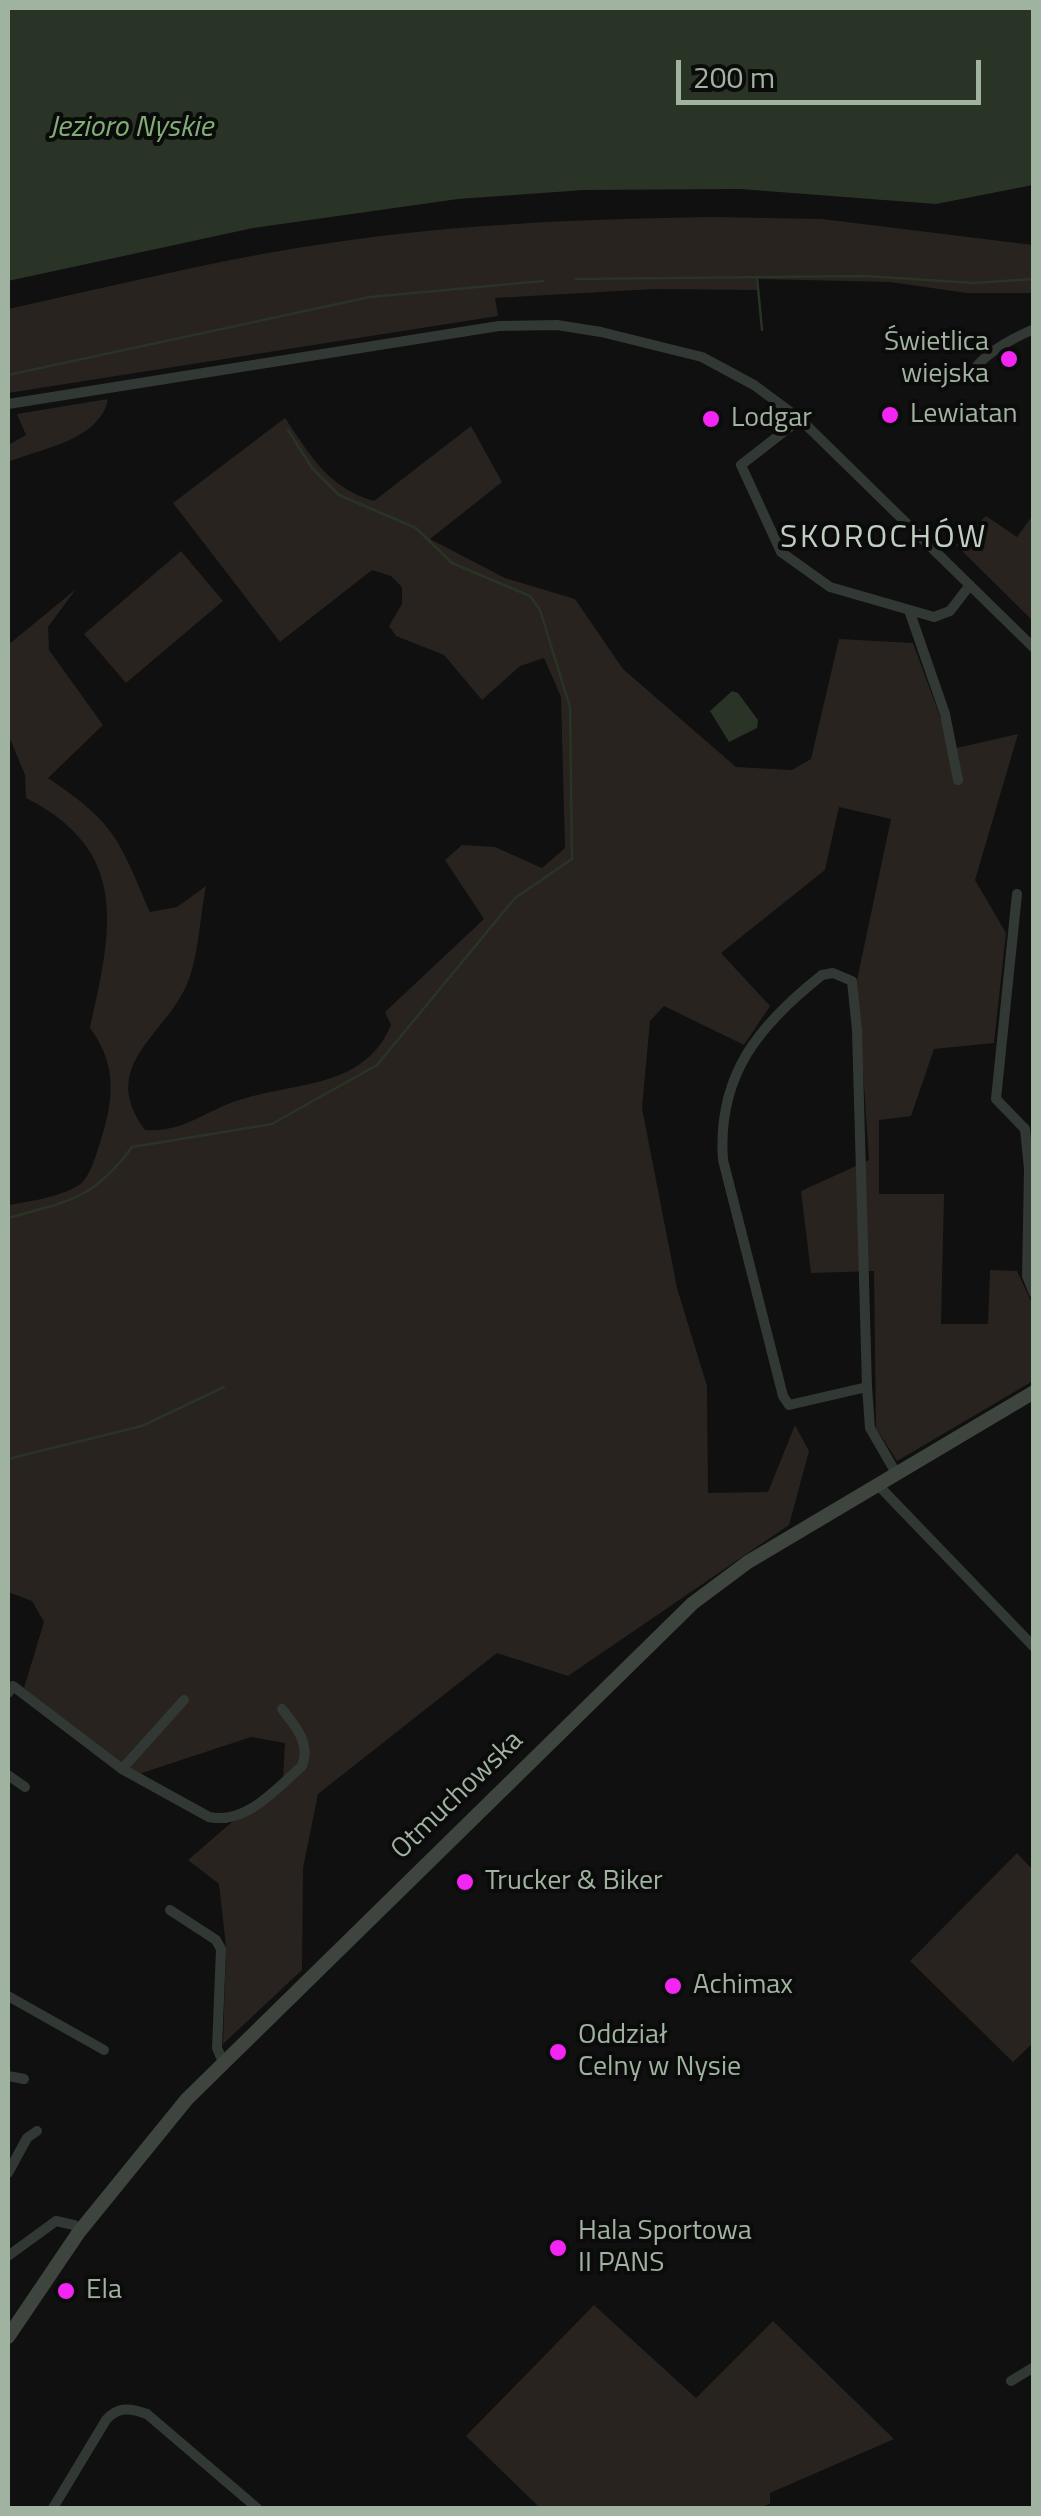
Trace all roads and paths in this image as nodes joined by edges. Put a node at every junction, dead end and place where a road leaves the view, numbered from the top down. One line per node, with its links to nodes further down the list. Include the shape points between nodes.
1 (1034, 329): 2 (street, via 984,359)
2 (970, 380)
3 (8, 404): 4 (street, via 529,324 601,332 702,357)
4 (800, 419): 5 (street); 6 (street, via 741,465 774,541 830,587)
5 (970, 585): 6 (street, via 944,616); 7 (street)
6 (908, 610): 8 (street, via 945,714)
7 (1034, 648)
8 (958, 780)
9 (1017, 894): 10 (street, via 996,1100 1025,1129)
10 (1031, 1169): 11 (street, via 1026,1276)
11 (1034, 1293)
12 (867, 1387): 12 (street, via 857,1030 852,981 833,973 822,975 759,1031 726,1100 722,1160 789,1405); 14 (street, via 870,1428)
13 (1034, 1392): 14 (main road, Otmuchowska)
14 (896, 1473): 15 (main road, Otmuchowska)
15 (877, 1484): 16 (street); 26 (main road, Otmuchowska, via 693,1603)
16 (1034, 1646)
17 (10, 1690): 20 (street)
18 (184, 1700): 20 (street)
19 (282, 1709): 20 (street, via 307,1754 302,1766 242,1816 209,1817)
20 (122, 1769)
21 (8, 1775): 22 (street)
22 (25, 1788)
23 (170, 1910): 26 (street, via 221,1949 217,2048)
24 (8, 1996): 25 (street)
25 (104, 2050)
26 (223, 2062): 31 (main road, Otmuchowska)
27 (8, 2076): 28 (street)
28 (24, 2079)
29 (37, 2131): 30 (street)
30 (8, 2172)
31 (79, 2232): 32 (street, via 56,2220); 33 (main road, Otmuchowska)
32 (8, 2256)
33 (8, 2337)
34 (1034, 2367): 35 (street)
35 (1011, 2381)
36 (53, 2508): 37 (street, via 106,2420 120,2409 147,2414)
37 (258, 2508)

